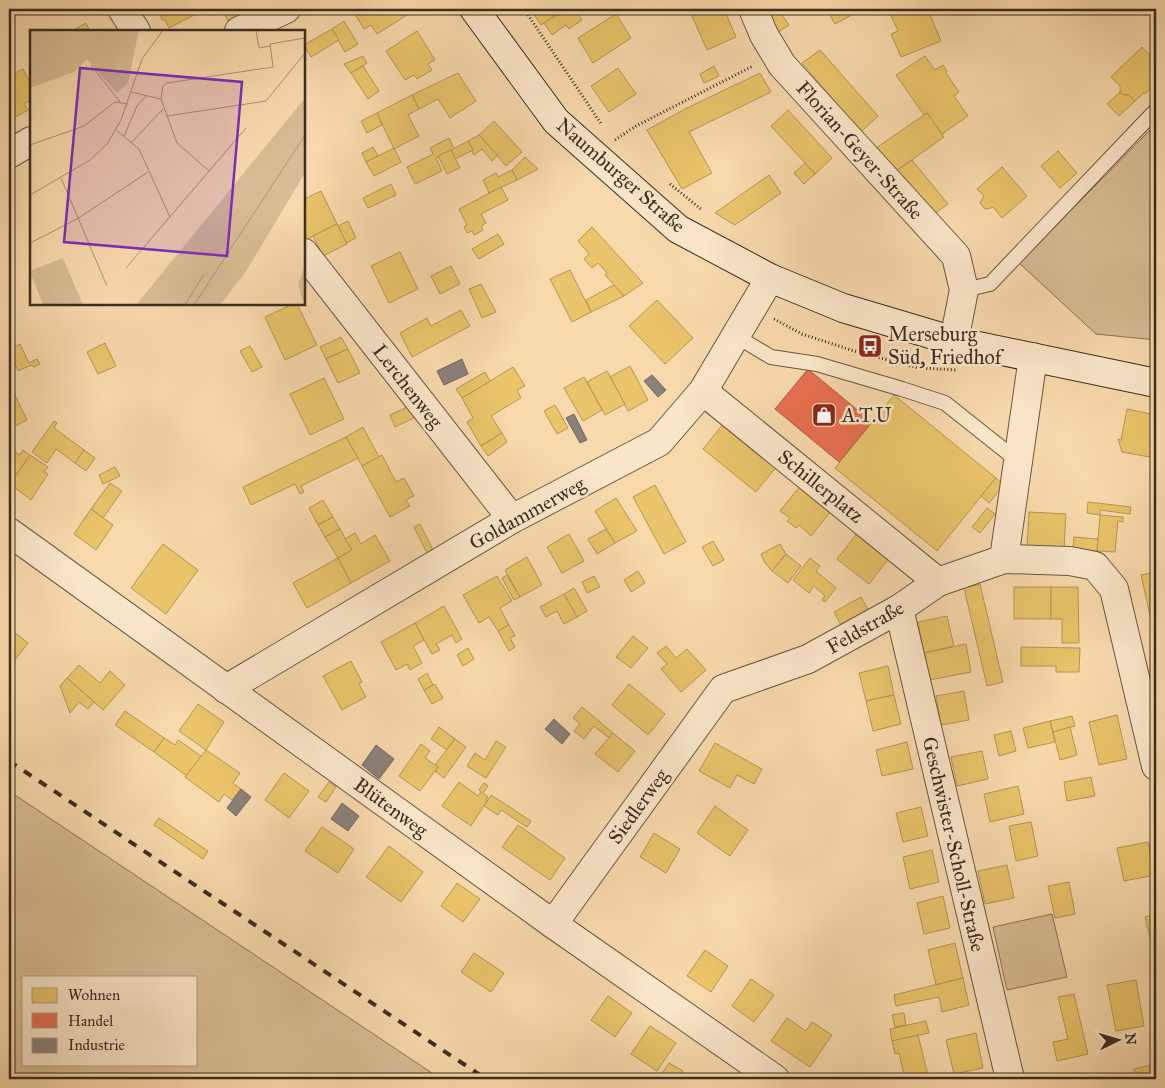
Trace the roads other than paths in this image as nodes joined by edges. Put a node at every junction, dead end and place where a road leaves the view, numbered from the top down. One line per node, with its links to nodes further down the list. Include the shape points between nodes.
1 (122, 9): 5 (street)
2 (286, 9): 6 (street)
3 (474, 9): 11 (street, Naumburger Straße, via 556,121 678,229)
4 (753, 9): 12 (street, Florian-Geyer-Straße, via 782,65 956,256)
5 (135, 30)
6 (241, 30)
7 (1156, 110): 12 (lane, via 990,284)
8 (30, 142): 9 (street)
9 (9, 154)
10 (305, 254): 19 (street, Lerchenweg)
11 (770, 278): 13 (street, Goldammerweg); 14 (street, Naumburger Straße, via 843,308)
12 (964, 290): 14 (street, Florian-Geyer-Straße)
13 (736, 336): 17 (street, Goldammerweg); 18 (lane, via 771,357 817,364 945,403)
14 (954, 341): 15 (street, Naumburger Straße)
15 (1033, 356): 16 (street, Naumburger Straße); 18 (street)
16 (1156, 383)
17 (703, 391): 19 (street, Goldammerweg, via 659,442); 22 (street, Schillerplatz)
18 (1018, 461): 21 (street)
19 (512, 519): 24 (street, Goldammerweg)
20 (9, 532): 24 (street, Blütenweg)
21 (1004, 559): 22 (street, Feldstraße); 26 (street, Feldstraße, via 1070,561 1095,566 1114,589)
22 (938, 582): 23 (street, Feldstraße)
23 (899, 610): 25 (street, Feldstraße, via 808,659); 29 (street, Geschwister-Scholl-Straße)
24 (226, 689): 27 (street, Blütenweg)
25 (723, 689): 27 (street, Siedlerweg)
26 (1156, 766)
27 (553, 924): 28 (street, Blütenweg)
28 (775, 1079)
29 (1010, 1079)

